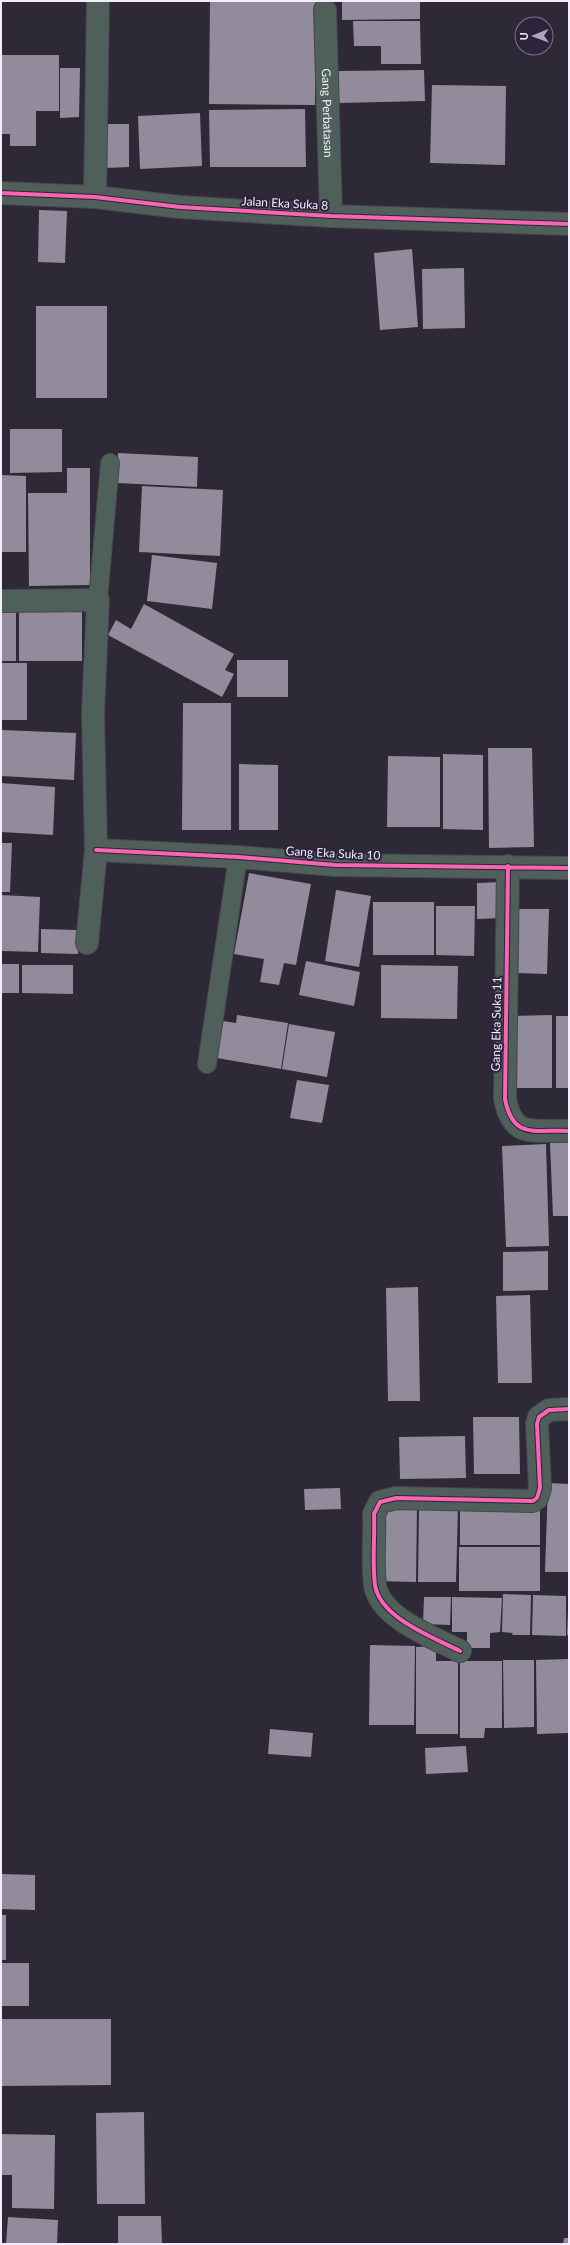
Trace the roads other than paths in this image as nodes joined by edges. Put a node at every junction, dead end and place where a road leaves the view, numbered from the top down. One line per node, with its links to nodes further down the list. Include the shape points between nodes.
1 (98, 1): 4 (street)
2 (325, 10): 5 (street, Gang Perbatasan)
3 (1, 193): 4 (street, Jalan Eka Suka 8)
4 (95, 197): 5 (street, Jalan Eka Suka 8, via 180,207)
5 (331, 216): 6 (street, Jalan Eka Suka 8)
6 (569, 224)
7 (110, 463): 8 (lane)
8 (98, 600): 9 (street); 10 (street, via 93,713)
9 (1, 601)
10 (96, 850): 11 (street, Gang Eka Suka 10); 14 (street)
11 (238, 856): 12 (street, Gang Eka Suka 10, via 335,865); 15 (lane)
12 (508, 866): 13 (street, Gang Eka Suka 10); 16 (street, Gang Eka Suka 11, via 505,1099 508,1113 512,1122 521,1129)
13 (569, 868)
14 (87, 943)
15 (207, 1064)
16 (569, 1131)
17 (569, 1409): 18 (street, via 549,1410 539,1418 537,1424 540,1488 537,1498 533,1501 396,1498 380,1502 376,1508 375,1586 386,1608 414,1627)
18 (460, 1651)

